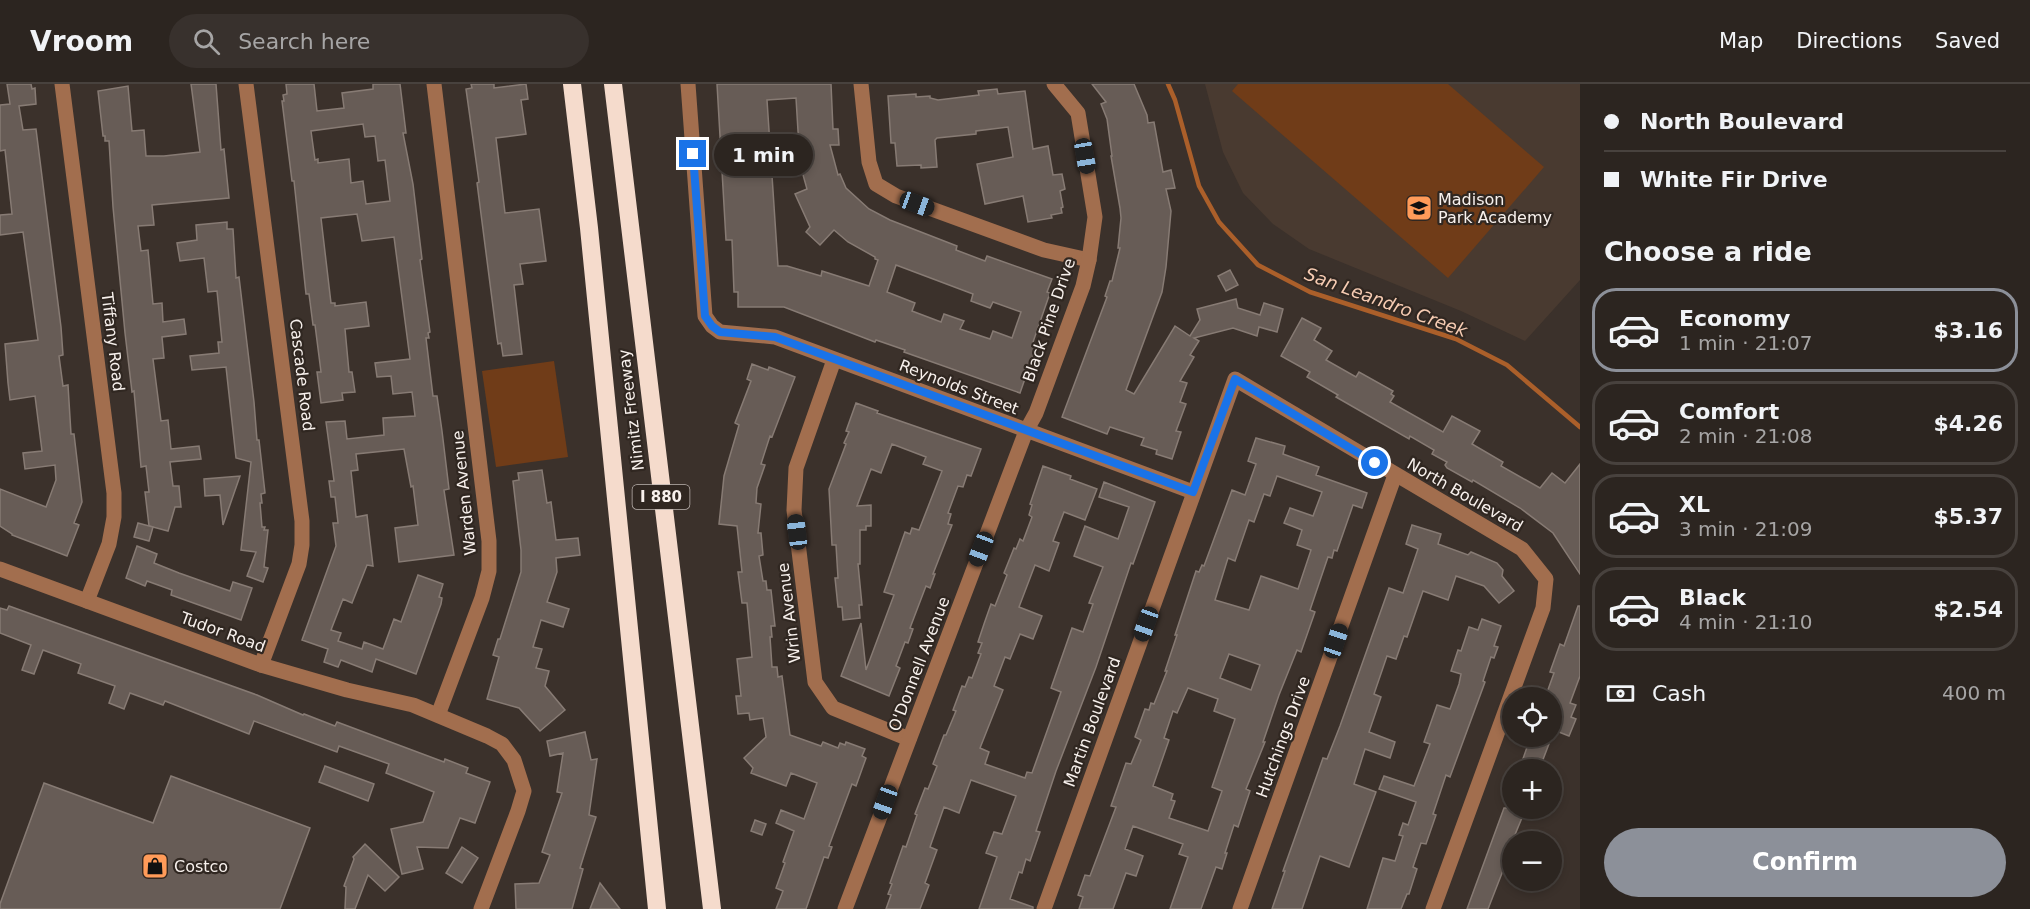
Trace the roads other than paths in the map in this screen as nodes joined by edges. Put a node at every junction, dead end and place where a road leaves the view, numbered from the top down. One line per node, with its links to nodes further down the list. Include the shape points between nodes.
1 (62, 84): 16 (street, Tiffany Road, via 114,493 109,543)
2 (246, 84): 17 (street, Cascade Road, via 302,520 299,564)
3 (434, 84): 18 (street, Warden Avenue, via 489,551 489,571 482,597)
4 (572, 84): 21 (highway, Nimitz Freeway / I 880)
5 (613, 84): 22 (highway, Nimitz Freeway / I 880)
6 (688, 84): 10 (street, Reynolds Street, via 705,316 720,332 775,337)
7 (861, 84): 9 (street, via 869,162 876,184 896,196 1044,250)
8 (1054, 84): 9 (street, Black Pine Drive, via 1078,113 1095,217)
9 (1089, 260): 12 (street, Black Pine Drive, via 1083,286)
10 (834, 360): 12 (street, Reynolds Street); 19 (street, Wrin Avenue, via 796,468 794,510 815,682 833,708)
11 (1235, 379): 13 (street, North Boulevard); 14 (street, Martin Boulevard)
12 (1026, 431): 14 (street, Reynolds Street); 19 (street, O'Donnell Avenue)
13 (1395, 475): 25 (street, Hutchings Drive); 26 (street, North Boulevard, via 1522,549 1546,579 1543,608)
14 (1193, 492): 24 (street, Martin Boulevard)
15 (0, 569): 16 (street, Tudor Road)
16 (87, 601): 17 (street, Tudor Road)
17 (261, 665): 18 (street, Tudor Road, via 413,705)
18 (438, 716): 20 (street, via 502,744 514,760 524,791)
19 (909, 739): 23 (street, O'Donnell Avenue)
20 (481, 909)
21 (657, 909)
22 (712, 909)
23 (845, 909)
24 (1044, 909)
25 (1240, 909)
26 (1433, 909)

